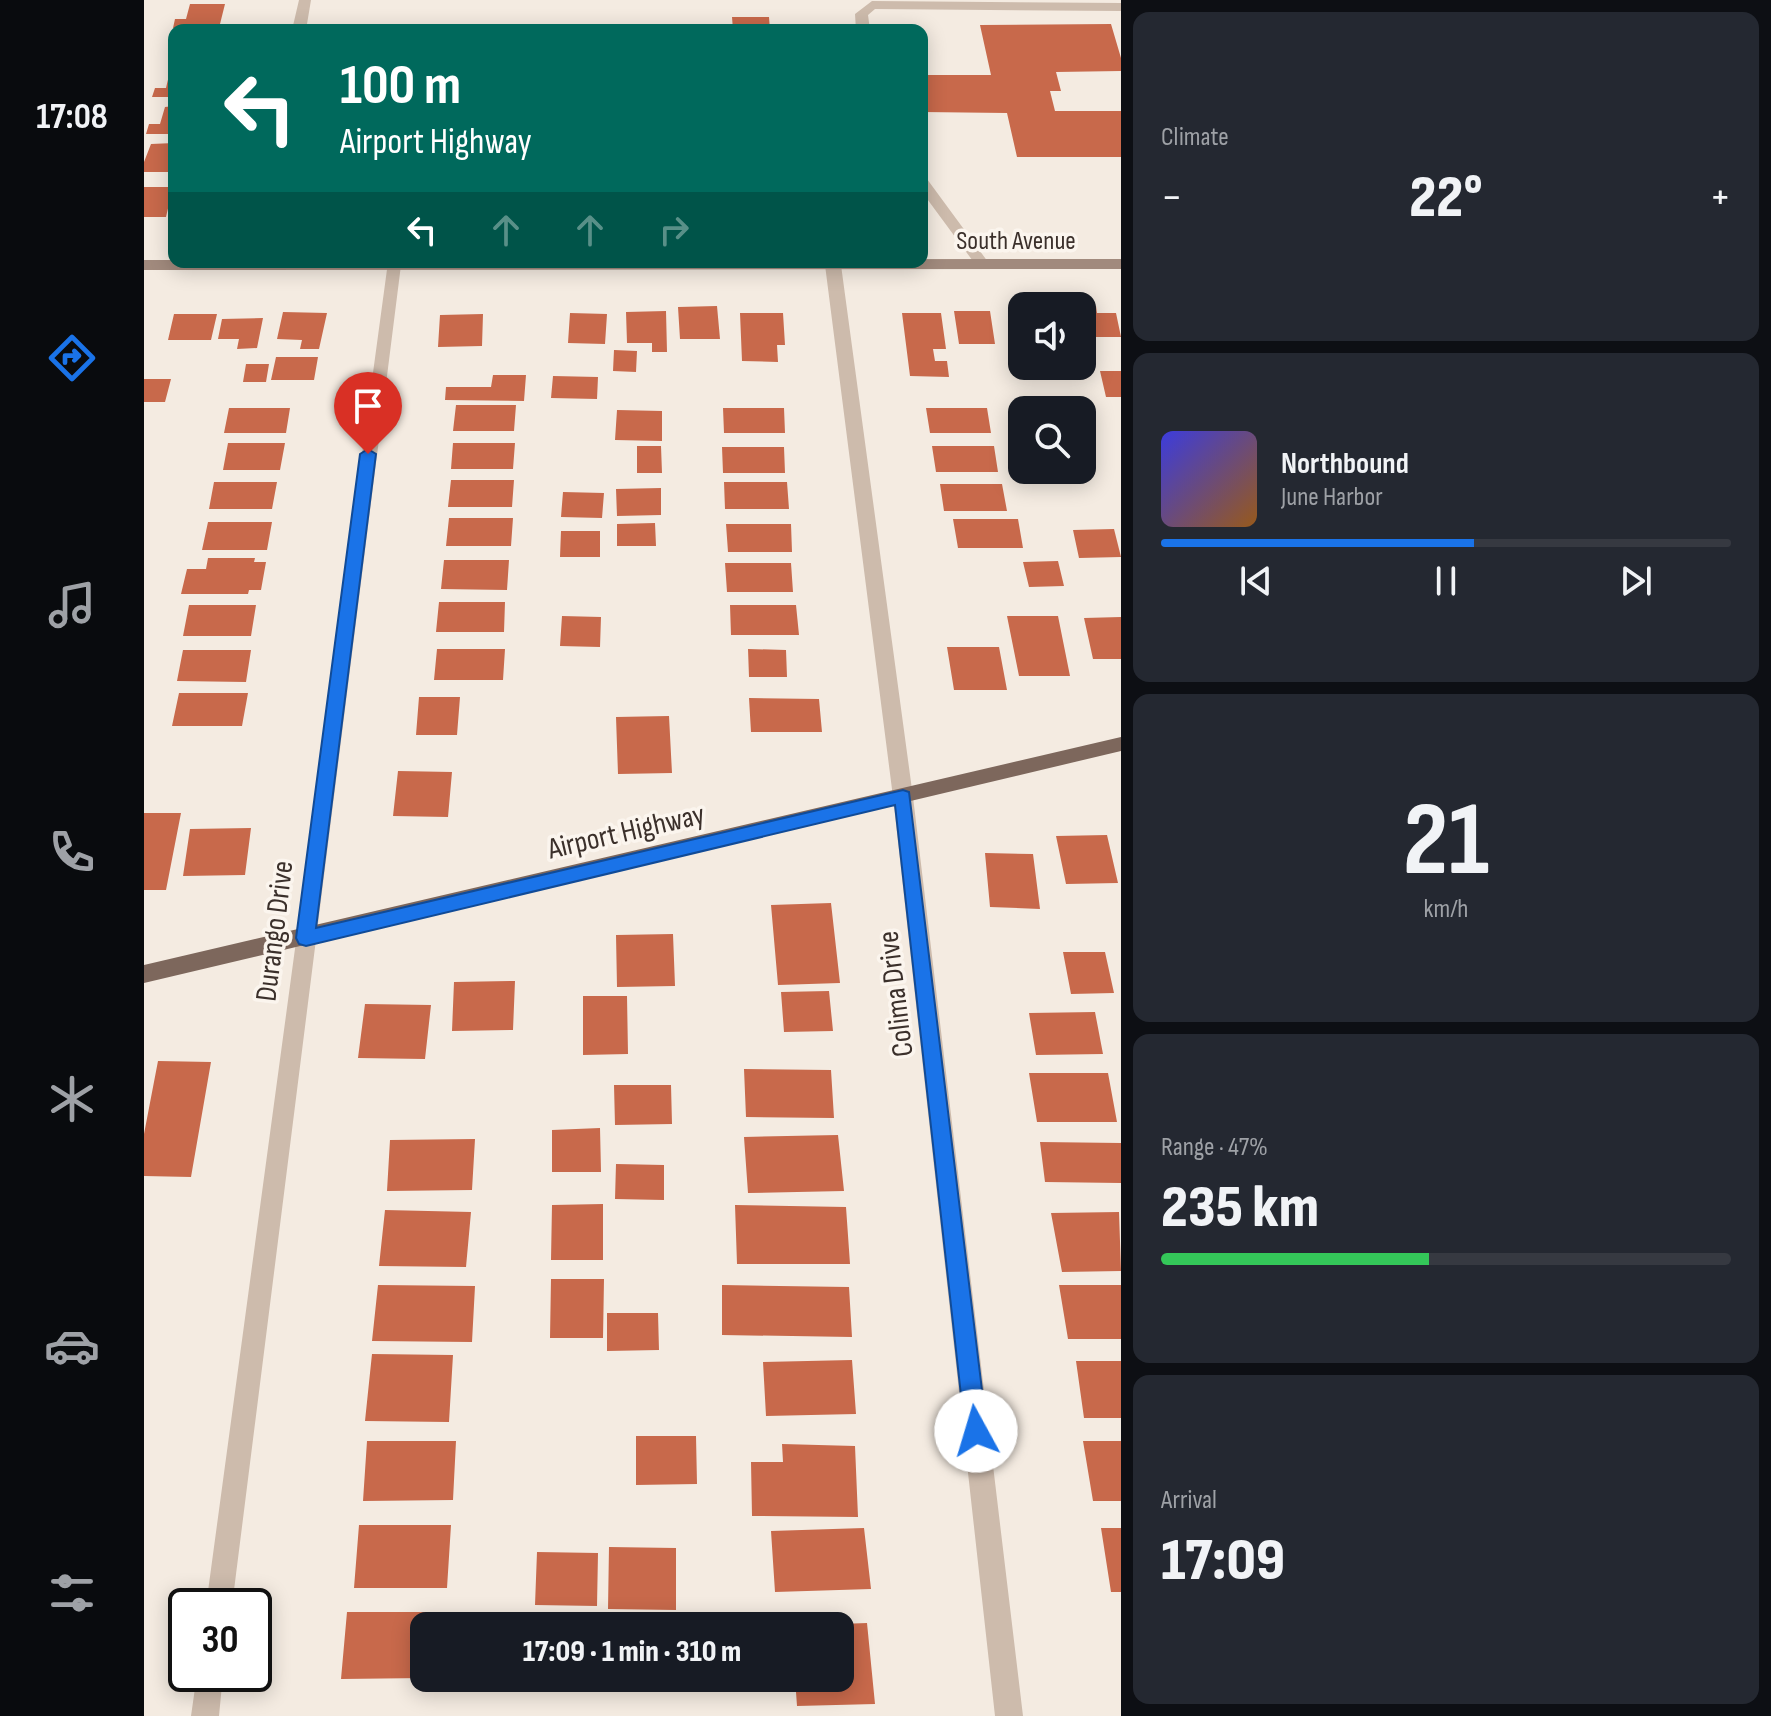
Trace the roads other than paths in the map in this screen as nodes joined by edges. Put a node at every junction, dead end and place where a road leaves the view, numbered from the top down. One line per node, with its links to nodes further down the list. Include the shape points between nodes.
1 (305, 0): 3 (street)
2 (1121, 7): 4 (street, via 872,5 861,14)
3 (300, 24)
4 (862, 24)
5 (928, 190): 10 (street)
6 (1121, 264): 10 (street, South Avenue)
7 (144, 265): 8 (street, South Avenue)
8 (168, 265)
9 (928, 265): 10 (street, South Avenue)
10 (983, 265)
11 (393, 268): 15 (street, Durango Drive)
12 (833, 268): 14 (street, Colima Drive)
13 (1121, 744): 14 (main road, Airport Highway)
14 (903, 797): 15 (main road, Airport Highway); 20 (street, Colima Drive)
15 (306, 938): 16 (main road, Airport Highway); 17 (street, Durango Drive)
16 (144, 974)
17 (221, 1588)
18 (208, 1692): 19 (street)
19 (205, 1716)
20 (1009, 1716)

